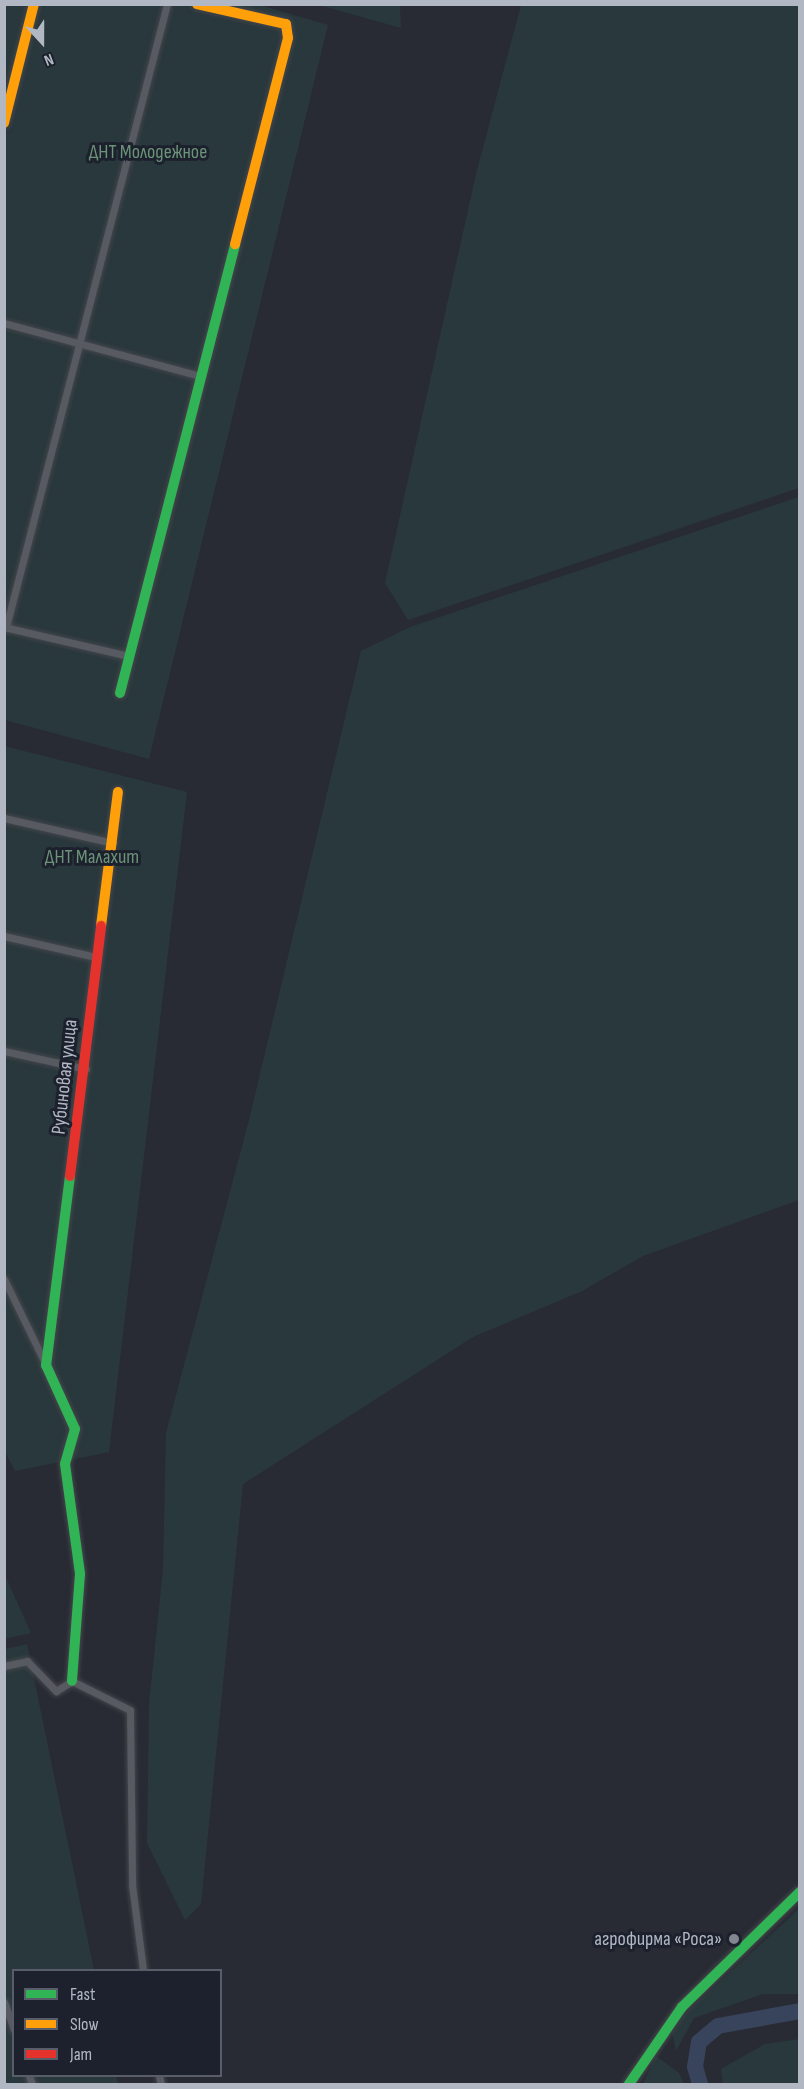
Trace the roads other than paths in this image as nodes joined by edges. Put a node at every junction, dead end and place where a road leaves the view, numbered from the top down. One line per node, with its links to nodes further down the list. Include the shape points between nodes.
1 (34, 4): 4 (street)
2 (167, 4): 6 (street)
3 (197, 4): 7 (street, via 286,24 288,38)
4 (4, 123)
5 (4, 323): 6 (street)
6 (82, 344): 7 (street); 8 (street)
7 (200, 376): 9 (street)
8 (5, 627): 9 (street)
9 (129, 656): 10 (street)
10 (120, 693)
11 (118, 792): 13 (street, Рубиновая улица)
12 (4, 818): 13 (street)
13 (112, 843): 15 (street, Рубиновая улица)
14 (4, 936): 15 (street)
15 (96, 957): 17 (street, Рубиновая улица)
16 (4, 1051): 17 (street)
17 (86, 1069): 19 (street, Рубиновая улица)
18 (4, 1279): 19 (street)
19 (46, 1365): 21 (street, via 75,1429 65,1464 80,1574)
20 (4, 1666): 21 (street, via 27,1661 56,1691)
21 (72, 1681): 23 (street, via 130,1710 132,1885)
22 (800, 1892): 26 (street, via 682,2007)
23 (143, 1969)
24 (4, 2002): 25 (street)
25 (7, 2020)
26 (629, 2085)

